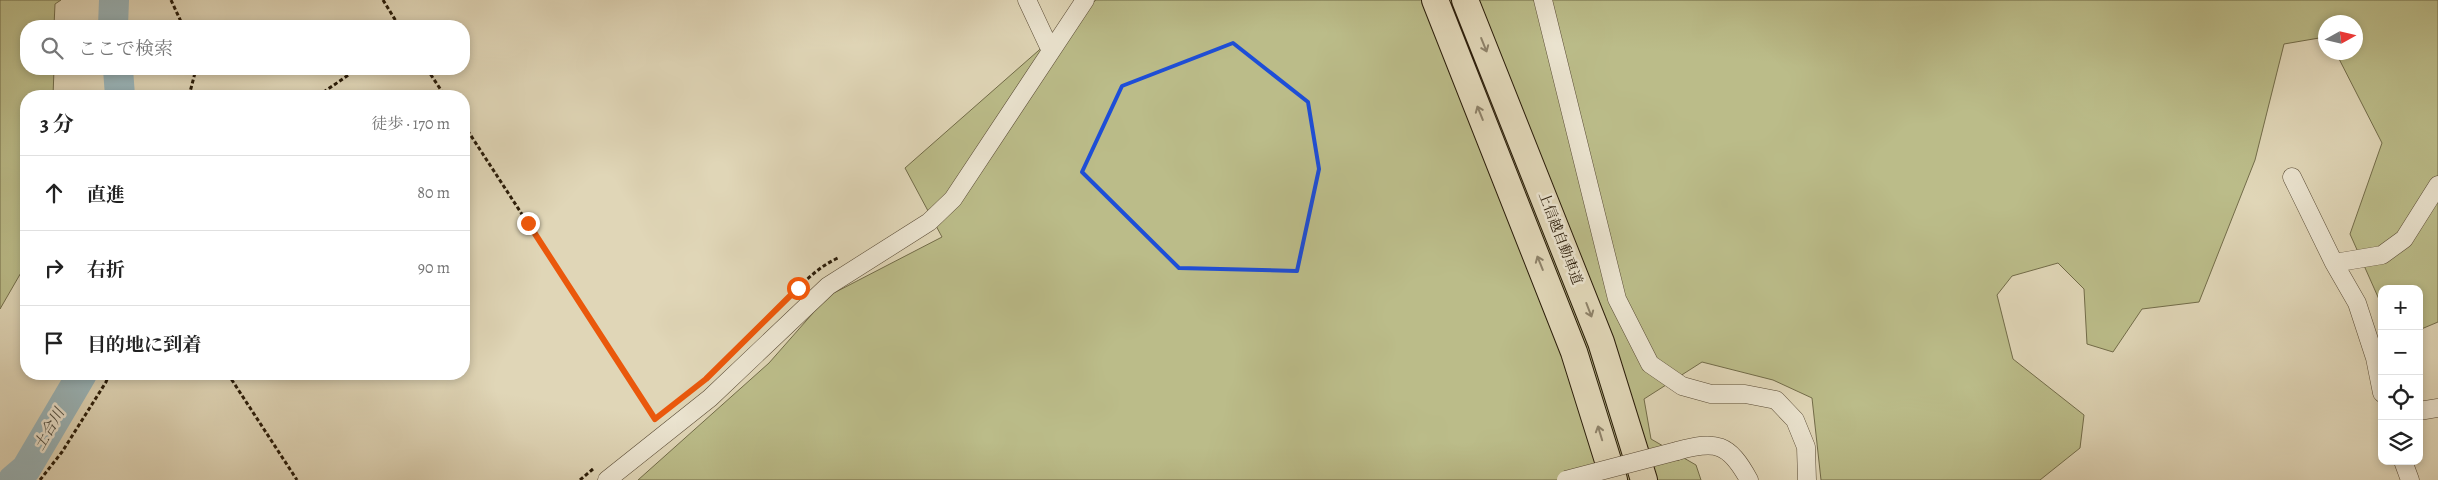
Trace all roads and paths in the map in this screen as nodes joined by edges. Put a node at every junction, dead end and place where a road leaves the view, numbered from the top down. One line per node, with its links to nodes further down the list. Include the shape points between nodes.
1 (171, 0): 8 (path)
2 (383, 0): 9 (path)
3 (1027, 0): 10 (street)
4 (1085, 0): 10 (street)
5 (1435, 0): 37 (highway, 上信越自動車道, one-way to 5, via 1567,335)
6 (1466, 0): 38 (highway, 上信越自動車道, one-way to 38, via 1598,333)
7 (1543, 0): 40 (street, via 1617,299 1633,335 1650,364 1682,386 1711,394 1745,394 1776,400 1795,420 1806,447)
8 (180, 20)
9 (396, 20)
10 (1050, 49): 32 (street, via 953,199 929,222 828,286 710,398)
11 (194, 75): 14 (path)
12 (348, 75): 15 (path)
13 (431, 75): 16 (path)
14 (191, 90)
15 (327, 90)
16 (441, 90)
17 (470, 134): 29 (path)
18 (2292, 177): 21 (street)
19 (2438, 185): 21 (street, via 2404,239 2382,255)
20 (844, 255): 22 (path, via 827,263)
21 (2334, 263): 23 (street, via 2356,303)
22 (783, 303)
23 (2378, 375)
24 (106, 380): 33 (path, via 62,452)
25 (232, 380): 34 (path)
26 (2438, 408): 27 (street)
27 (2423, 410)
28 (663, 413): 29 (path)
29 (655, 419): 30 (path)
30 (648, 425)
31 (2404, 465): 41 (street)
32 (601, 474): 35 (path)
33 (40, 480)
34 (297, 480)
35 (580, 480)
36 (1566, 480): 39 (street, bridge, via 1703,444 1720,447 1738,460)
37 (1614, 480)
38 (1644, 480)
39 (1748, 480)
40 (1807, 480)
41 (2410, 480)

